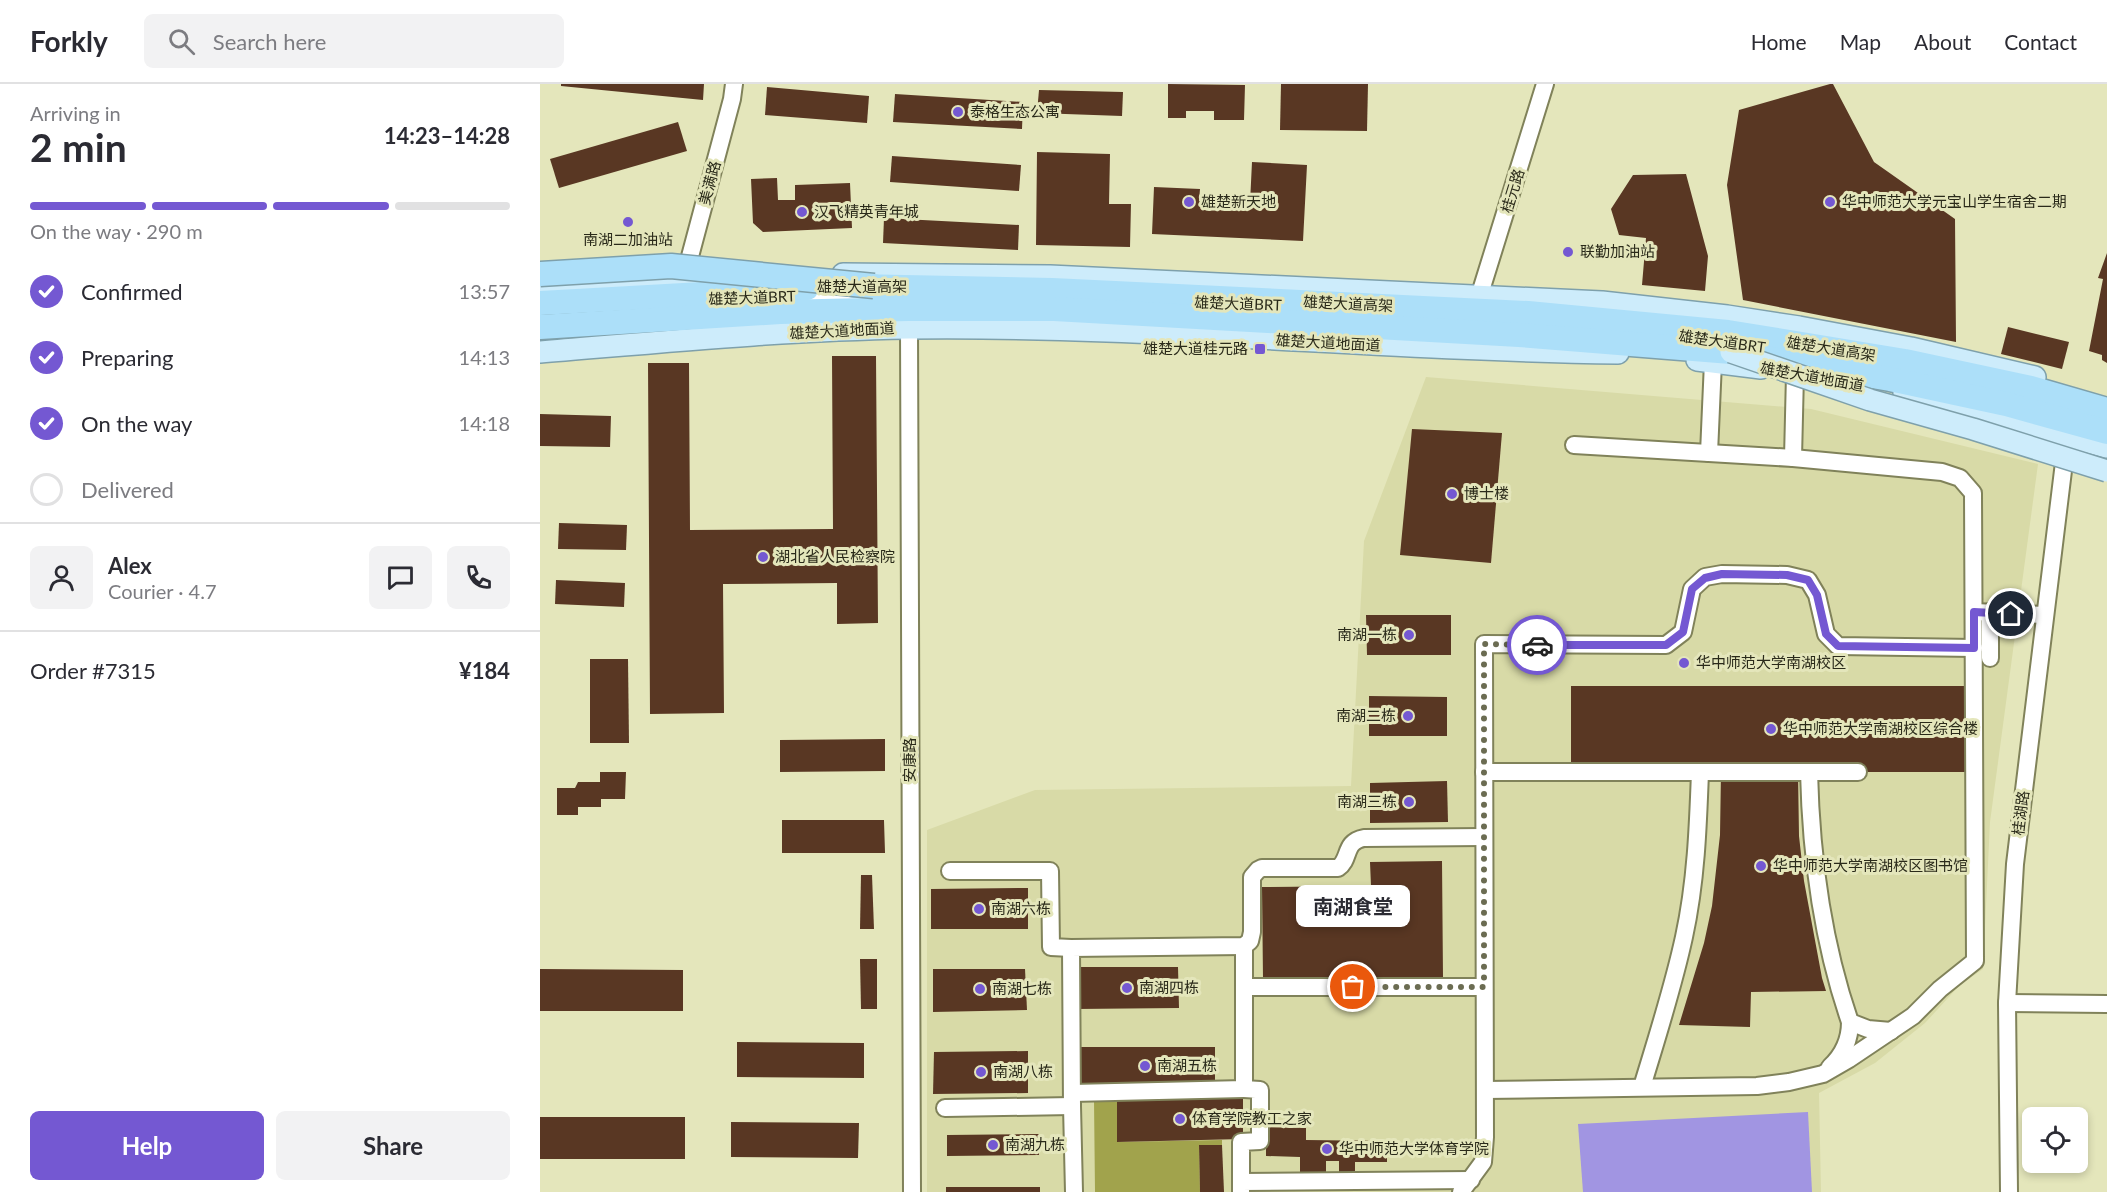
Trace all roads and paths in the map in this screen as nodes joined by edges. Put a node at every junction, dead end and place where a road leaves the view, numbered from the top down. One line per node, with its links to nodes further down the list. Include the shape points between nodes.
1 (734, 84): 4 (street, 美满路)
2 (1545, 84): 7 (street, 桂元路)
3 (540, 274): 5 (highway, bridge, via 671,266)
4 (681, 280): 6 (main road); 7 (main road, via 961,274)
5 (874, 286): 10 (highway, 雄楚大道高架, bridge, via 774,288); 16 (highway, 雄楚大道高架, via 1052,290 1528,313 1728,332 1905,361)
6 (540, 290)
7 (1479, 297): 17 (main road, via 1602,302 1799,327 2042,379)
8 (540, 303): 10 (highway)
9 (540, 312): 19 (street, 雄楚大道BRT, via 815,295 1300,306 1527,320 1729,341 1898,370)
10 (582, 312): 11 (highway); 14 (highway, 雄楚大道高架, via 1054,309 1520,335)
11 (540, 327)
12 (909, 328): 13 (main road, 雄楚大道地面道); 14 (main road, 雄楚大道地面道, via 1055,329 1501,351); 56 (street, 安康路)
13 (540, 352)
14 (1722, 357): 15 (main road, 雄楚大道地面道); 20 (highway, 雄楚大道高架, bridge, via 1890,379 2006,404); 24 (street); 26 (main road, bridge)
15 (1795, 374): 21 (main road, 雄楚大道地面道, via 1904,393); 25 (street)
16 (2031, 388): 17 (main road); 18 (highway, 雄楚大道高架)
17 (2107, 401)
18 (2107, 410)
19 (2107, 420)
20 (2107, 432)
21 (2067, 435): 23 (main road, 雄楚大道地面道); 28 (street, 桂湖路)
22 (1574, 445): 24 (street)
23 (2107, 447)
24 (1709, 453): 25 (street)
25 (1793, 458): 27 (street, via 1942,472 1960,478 1973,493)
26 (2107, 471)
27 (1982, 612): 28 (street); 29 (street); 30 (street)
28 (2045, 615): 41 (street, 桂湖路, via 2015,864)
29 (1974, 648): 31 (street, via 1838,646 1826,634 1817,595 1808,580 1787,575 1722,574 1705,578 1692,589 1683,632 1666,645 1518,651 1484,644); 44 (street, via 1976,961)
30 (1990, 658)
31 (1484, 772): 32 (street); 35 (street)
32 (1700, 772): 33 (street); 45 (street, via 1693,886)
33 (1809, 772): 34 (street); 43 (street, via 1816,875 1839,992)
34 (1858, 772)
35 (1484, 837): 37 (street, via 1360,838 1348,848 1338,868 1262,868 1252,877 1252,932); 40 (street)
36 (950, 871): 38 (street, via 1050,871 1051,947)
37 (1244, 946): 38 (street); 39 (street)
38 (1071, 948): 51 (street)
39 (1244, 987): 40 (street); 49 (street)
40 (1484, 987): 50 (street)
41 (2007, 1003): 42 (street); 58 (street, 桂湖路)
42 (2107, 1004)
43 (1850, 1022): 44 (street); 46 (street, via 1850,1035 1839,1058)
44 (1891, 1031): 46 (street)
45 (1653, 1053): 47 (street, via 1657,1069); 48 (street)
46 (1823, 1074): 47 (street, via 1757,1086)
47 (1681, 1086): 48 (street)
48 (1642, 1087): 50 (street)
49 (1244, 1089): 51 (street); 55 (street, via 1260,1090 1260,1141 1241,1142)
50 (1485, 1090): 54 (street, via 1483,1162)
51 (1072, 1100): 52 (street); 57 (street)
52 (945, 1108)
53 (1345, 1186): 54 (street); 55 (street)
54 (1466, 1186)
55 (1241, 1187)
56 (912, 1192)
57 (1074, 1192)
58 (2008, 1192)

